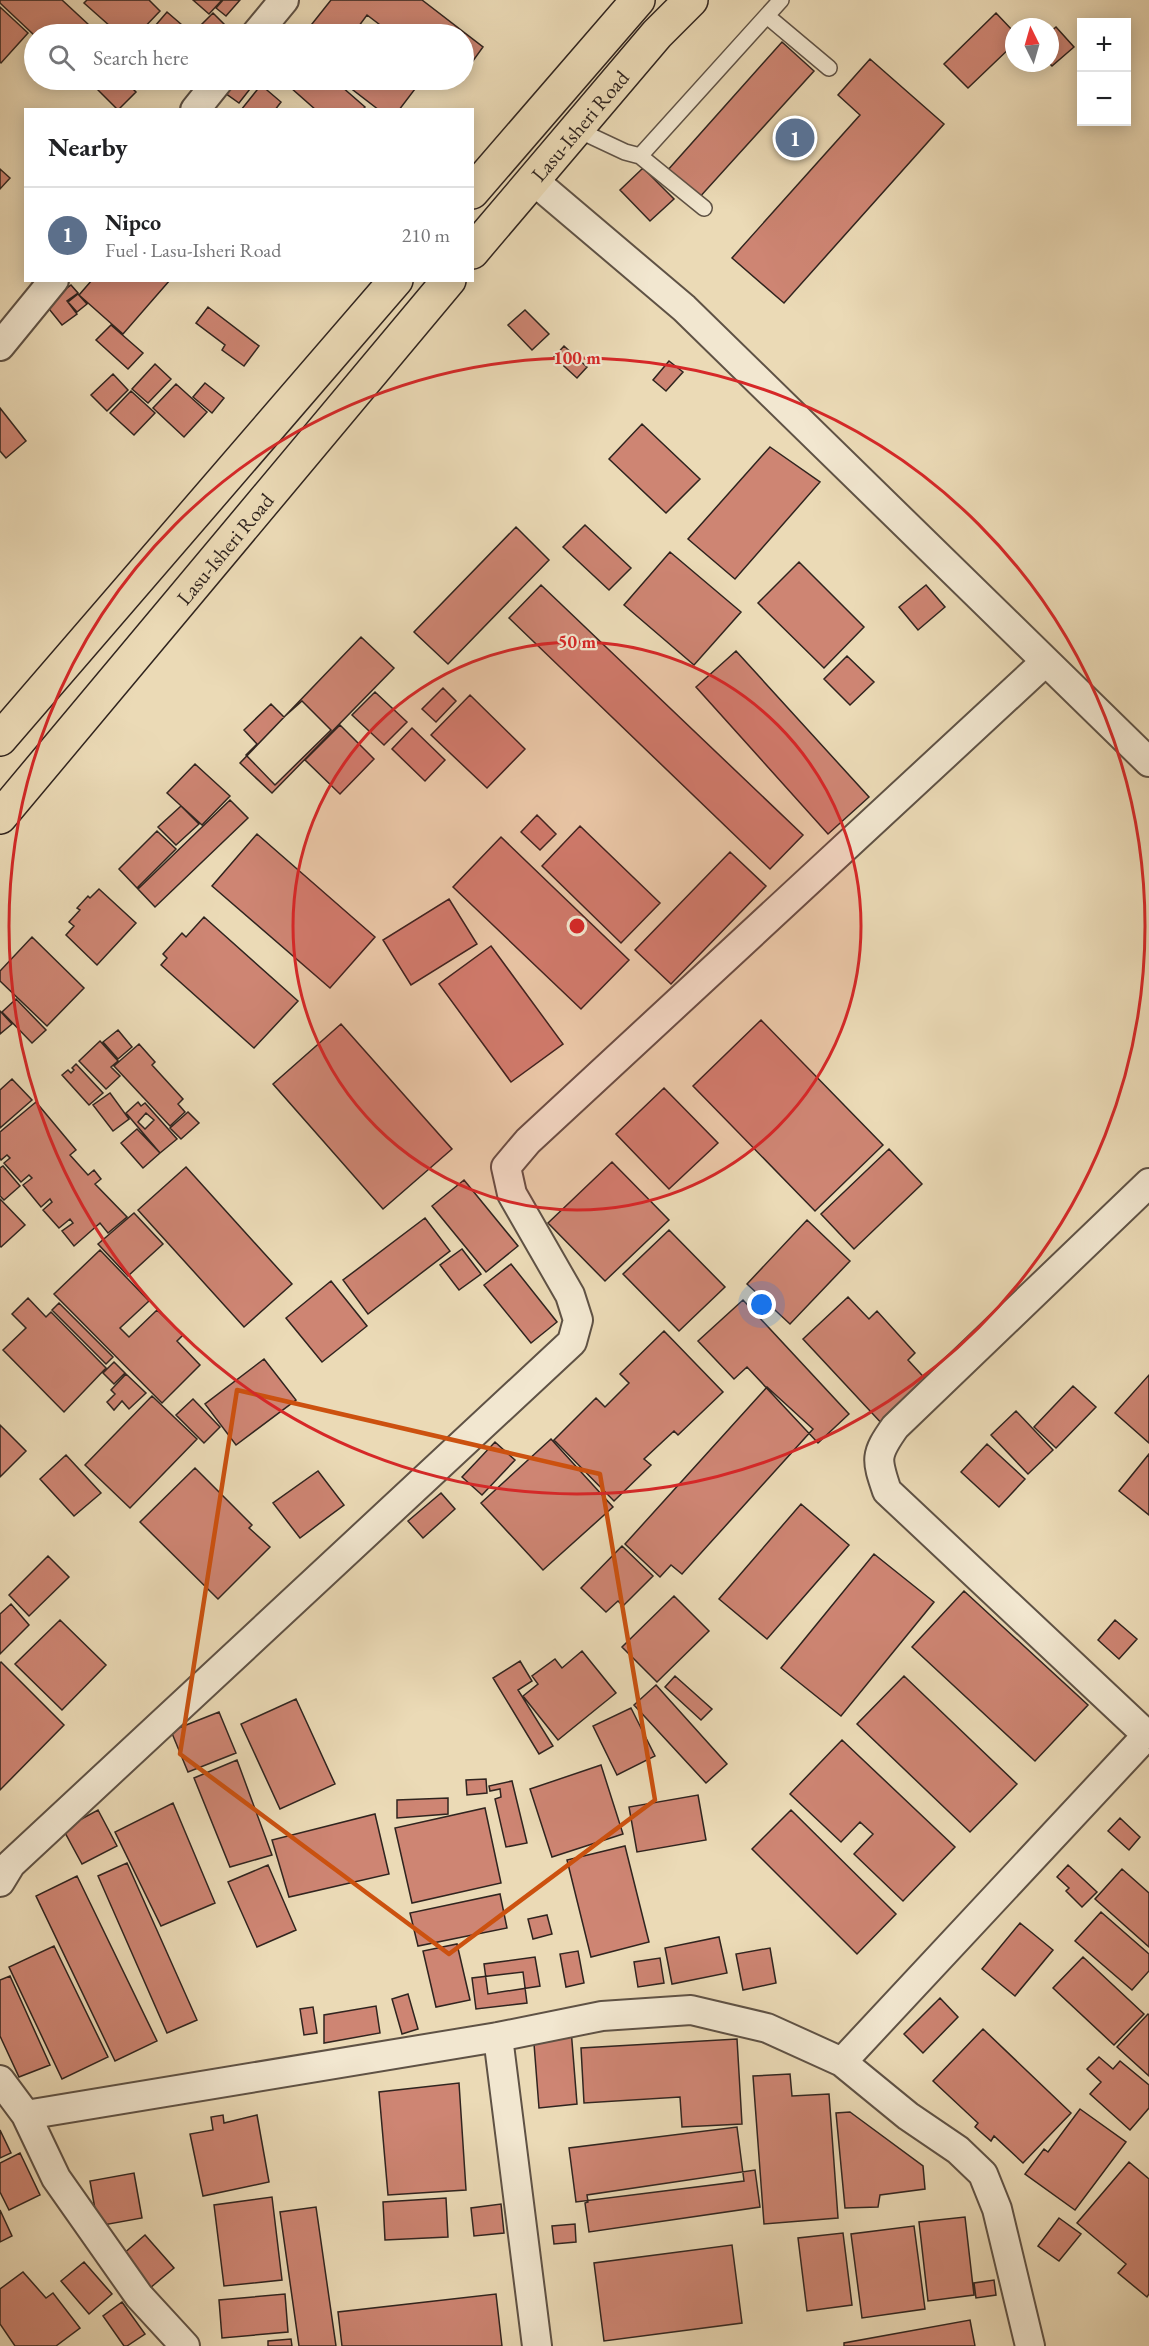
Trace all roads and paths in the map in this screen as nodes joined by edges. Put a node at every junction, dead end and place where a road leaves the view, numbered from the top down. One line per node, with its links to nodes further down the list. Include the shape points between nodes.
1 (284, 0): 6 (street)
2 (638, 0): 13 (main road, Lasu-Isheri Road)
3 (691, 0): 10 (main road, Lasu-Isheri Road)
4 (781, 0): 5 (lane)
5 (767, 16): 7 (lane); 11 (lane)
6 (264, 24)
7 (829, 68)
8 (211, 90): 9 (street)
9 (197, 108)
10 (576, 129): 11 (lane); 12 (main road, Lasu-Isheri Road)
11 (640, 156): 14 (lane)
12 (533, 180): 15 (main road, Lasu-Isheri Road); 20 (street, via 684,308)
13 (474, 190)
14 (704, 208)
15 (474, 250)
16 (52, 282): 19 (street)
17 (394, 282): 21 (main road, Lasu-Isheri Road)
18 (447, 282): 23 (main road, Lasu-Isheri Road)
19 (0, 346)
20 (1045, 662): 22 (street); 26 (street, via 528,1141 506,1167 512,1194 570,1294 578,1320 572,1342)
21 (0, 739)
22 (1149, 762)
23 (0, 817)
24 (1149, 1183): 25 (street, via 895,1427 881,1448 879,1468 887,1491)
25 (1148, 1734): 28 (street)
26 (4, 1867)
27 (498, 2037): 28 (street, via 602,2016 692,2010 767,2028); 30 (street); 32 (street)
28 (842, 2062): 33 (street, via 908,2116 958,2150 983,2174 997,2209)
29 (0, 2080): 30 (street)
30 (26, 2115): 31 (street, via 63,2187 139,2296)
31 (185, 2346)
32 (537, 2346)
33 (1030, 2346)

